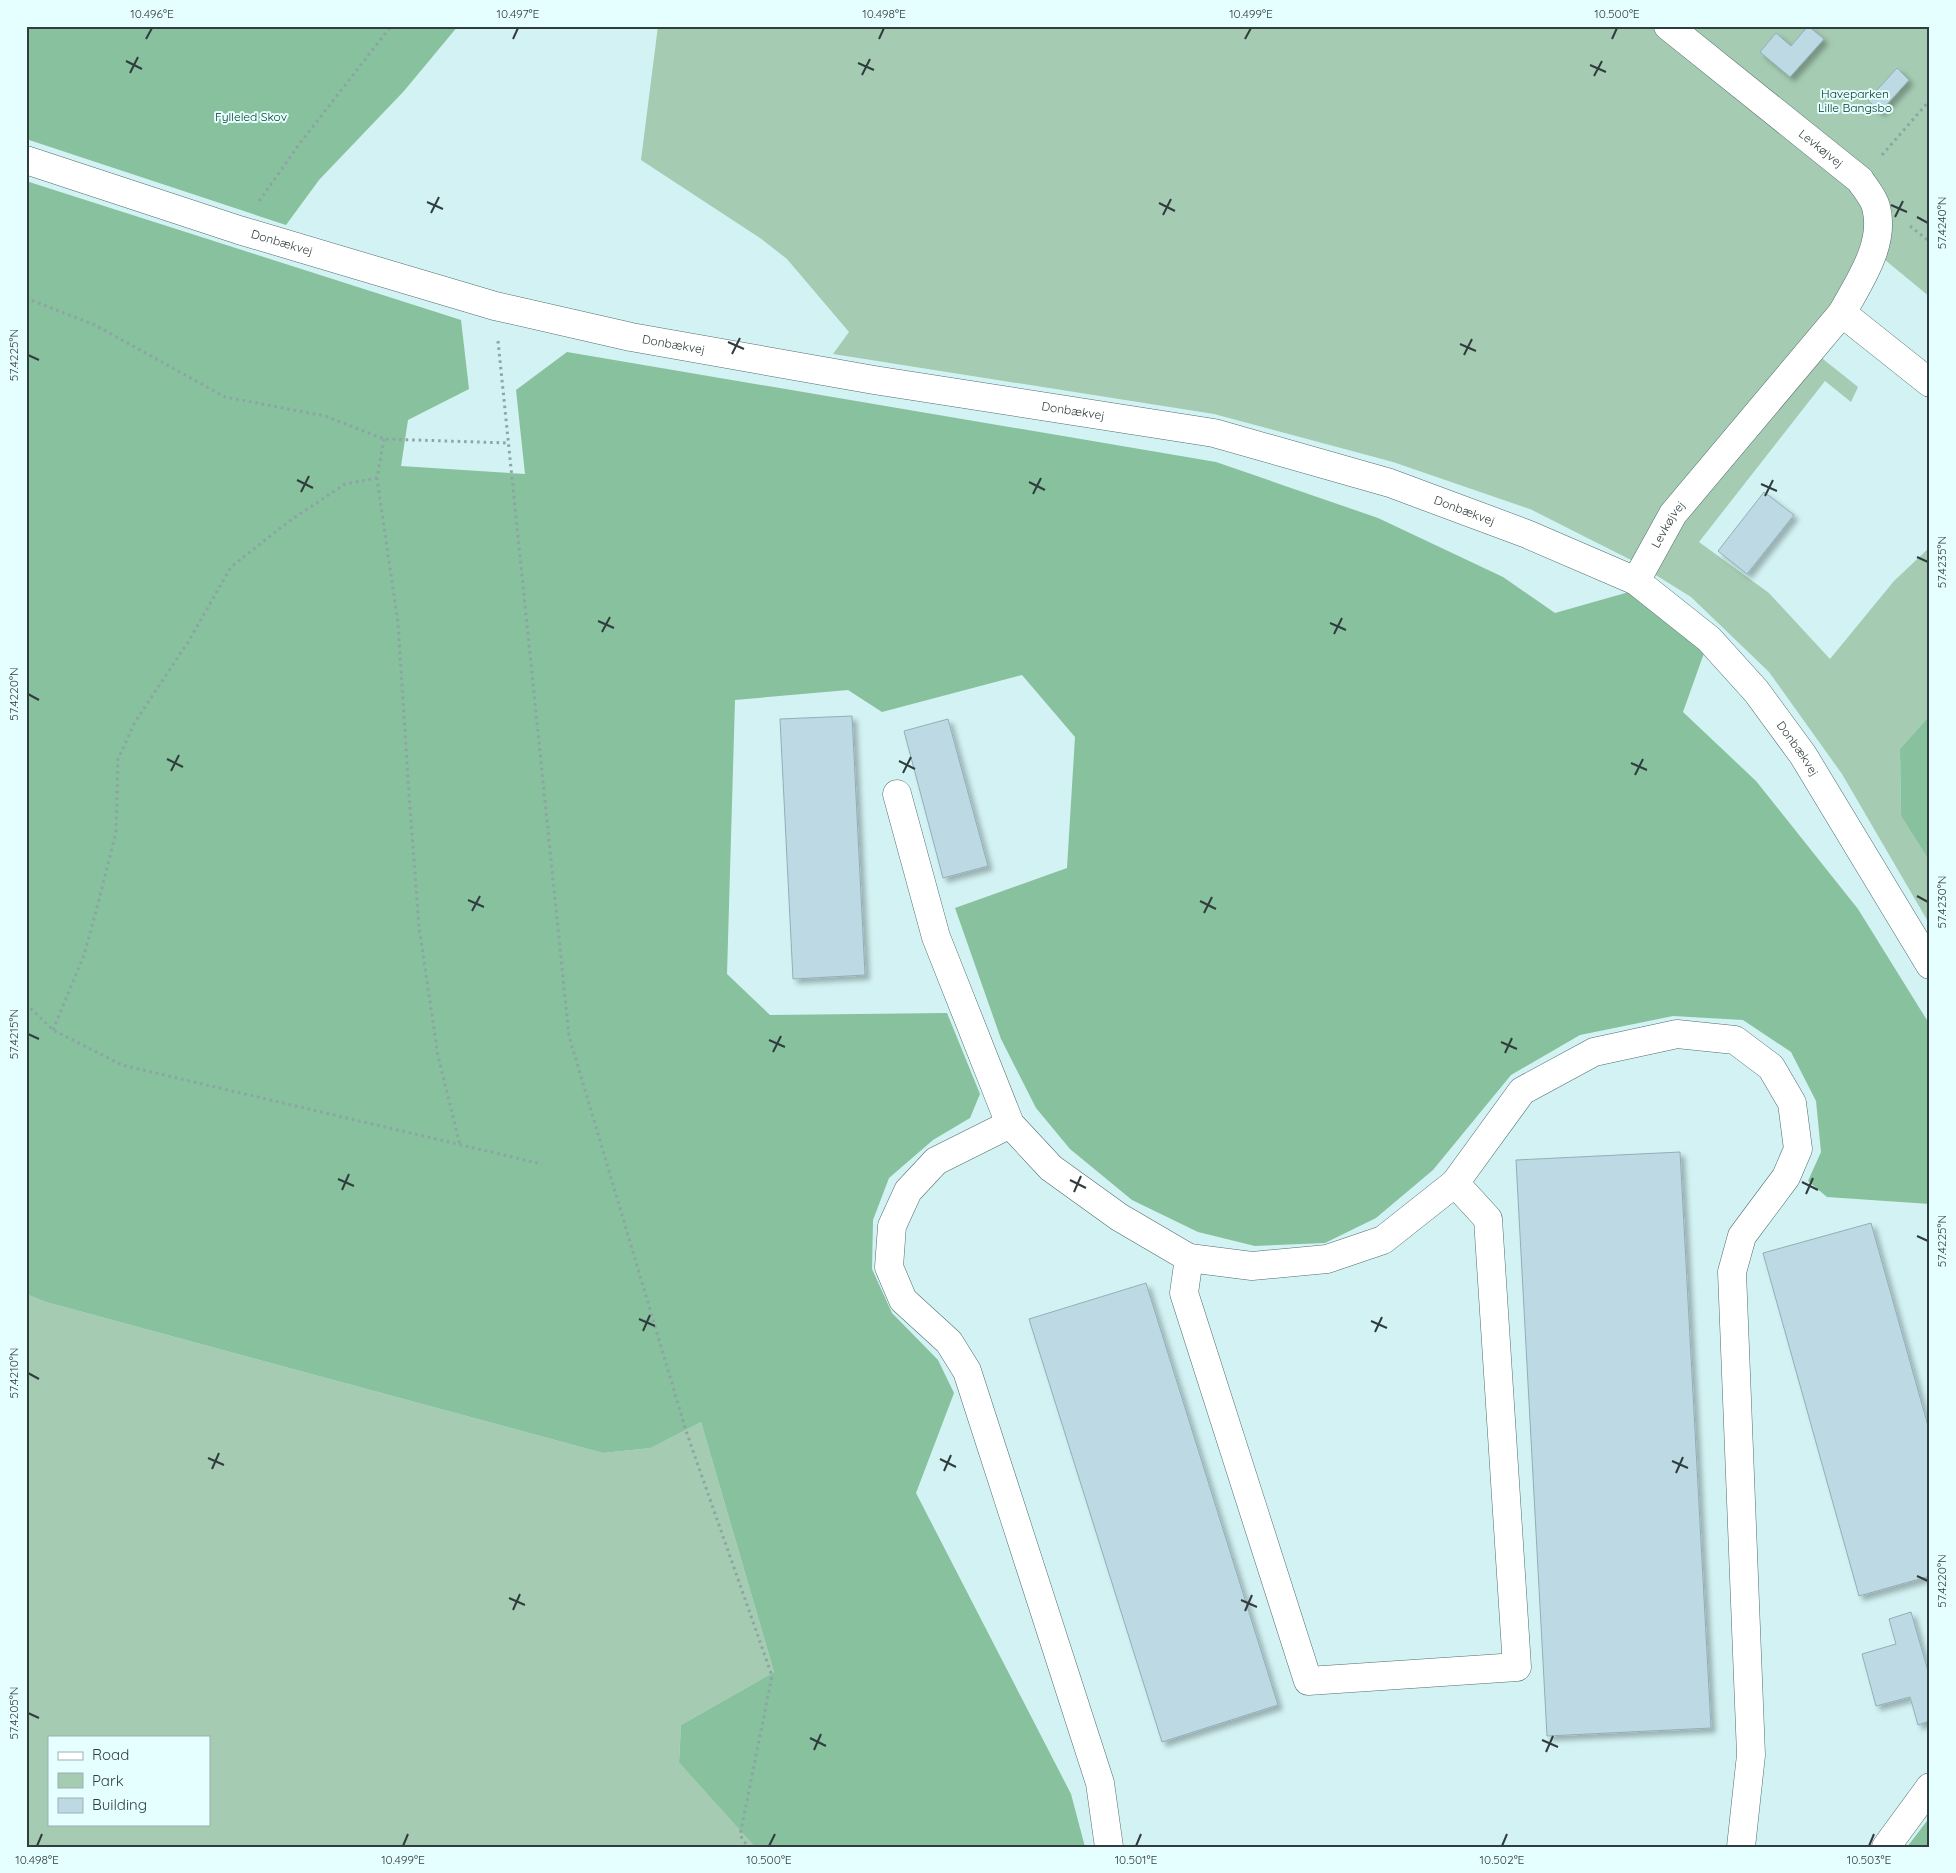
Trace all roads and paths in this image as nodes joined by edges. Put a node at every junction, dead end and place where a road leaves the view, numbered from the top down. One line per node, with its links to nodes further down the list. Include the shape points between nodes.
1 (391, 26): 6 (path, via 301,142)
2 (1668, 26): 5 (street, Levkøjvej)
3 (1930, 100): 5 (path)
4 (26, 160): 6 (street, Donbækvej)
5 (1860, 180): 9 (street, Levkøjvej, via 1876,206 1879,229 1867,269)
6 (239, 230): 8 (street, Donbækvej)
7 (26, 298): 11 (path, via 95,325 225,397 325,416)
8 (495, 306): 12 (path); 14 (street, Donbækvej, via 640,339 874,380 1214,433 1390,483 1527,534)
9 (1842, 313): 10 (street); 14 (street, Levkøjvej, via 1673,514)
10 (1930, 383)
11 (384, 439): 12 (path); 13 (path)
12 (509, 443): 25 (path, via 568,1036 686,1431 772,1676 740,1835)
13 (377, 478): 18 (path, via 345,484 231,566 188,642 135,722 118,759 116,832 98,904 84,955); 20 (path, via 398,623 419,927 438,1056)
14 (1636, 581): 16 (street, Donbækvej, via 1704,633 1756,691 1803,755)
15 (898, 794): 19 (street, via 936,937)
16 (1930, 965)
17 (26, 1004): 18 (path)
18 (53, 1030): 20 (path, via 122,1065)
19 (1010, 1124): 23 (street, via 1051,1168 1119,1217); 26 (street, via 936,1161 908,1191 892,1226 889,1267 903,1300 949,1342 967,1372 1100,1783)
20 (460, 1145): 21 (path)
21 (542, 1164)
22 (1455, 1183): 23 (street, via 1383,1240 1327,1259 1252,1266); 23 (street, via 1488,1219 1517,1667 1308,1681 1184,1293); 27 (street, via 1522,1091 1594,1052 1677,1034 1735,1040 1771,1067 1792,1103 1798,1149 1786,1177 1742,1236 1732,1272 1751,1756)
23 (1189, 1258)
24 (1930, 1787): 28 (street)
25 (748, 1847)
26 (1109, 1847)
27 (1741, 1847)
28 (1886, 1847)

